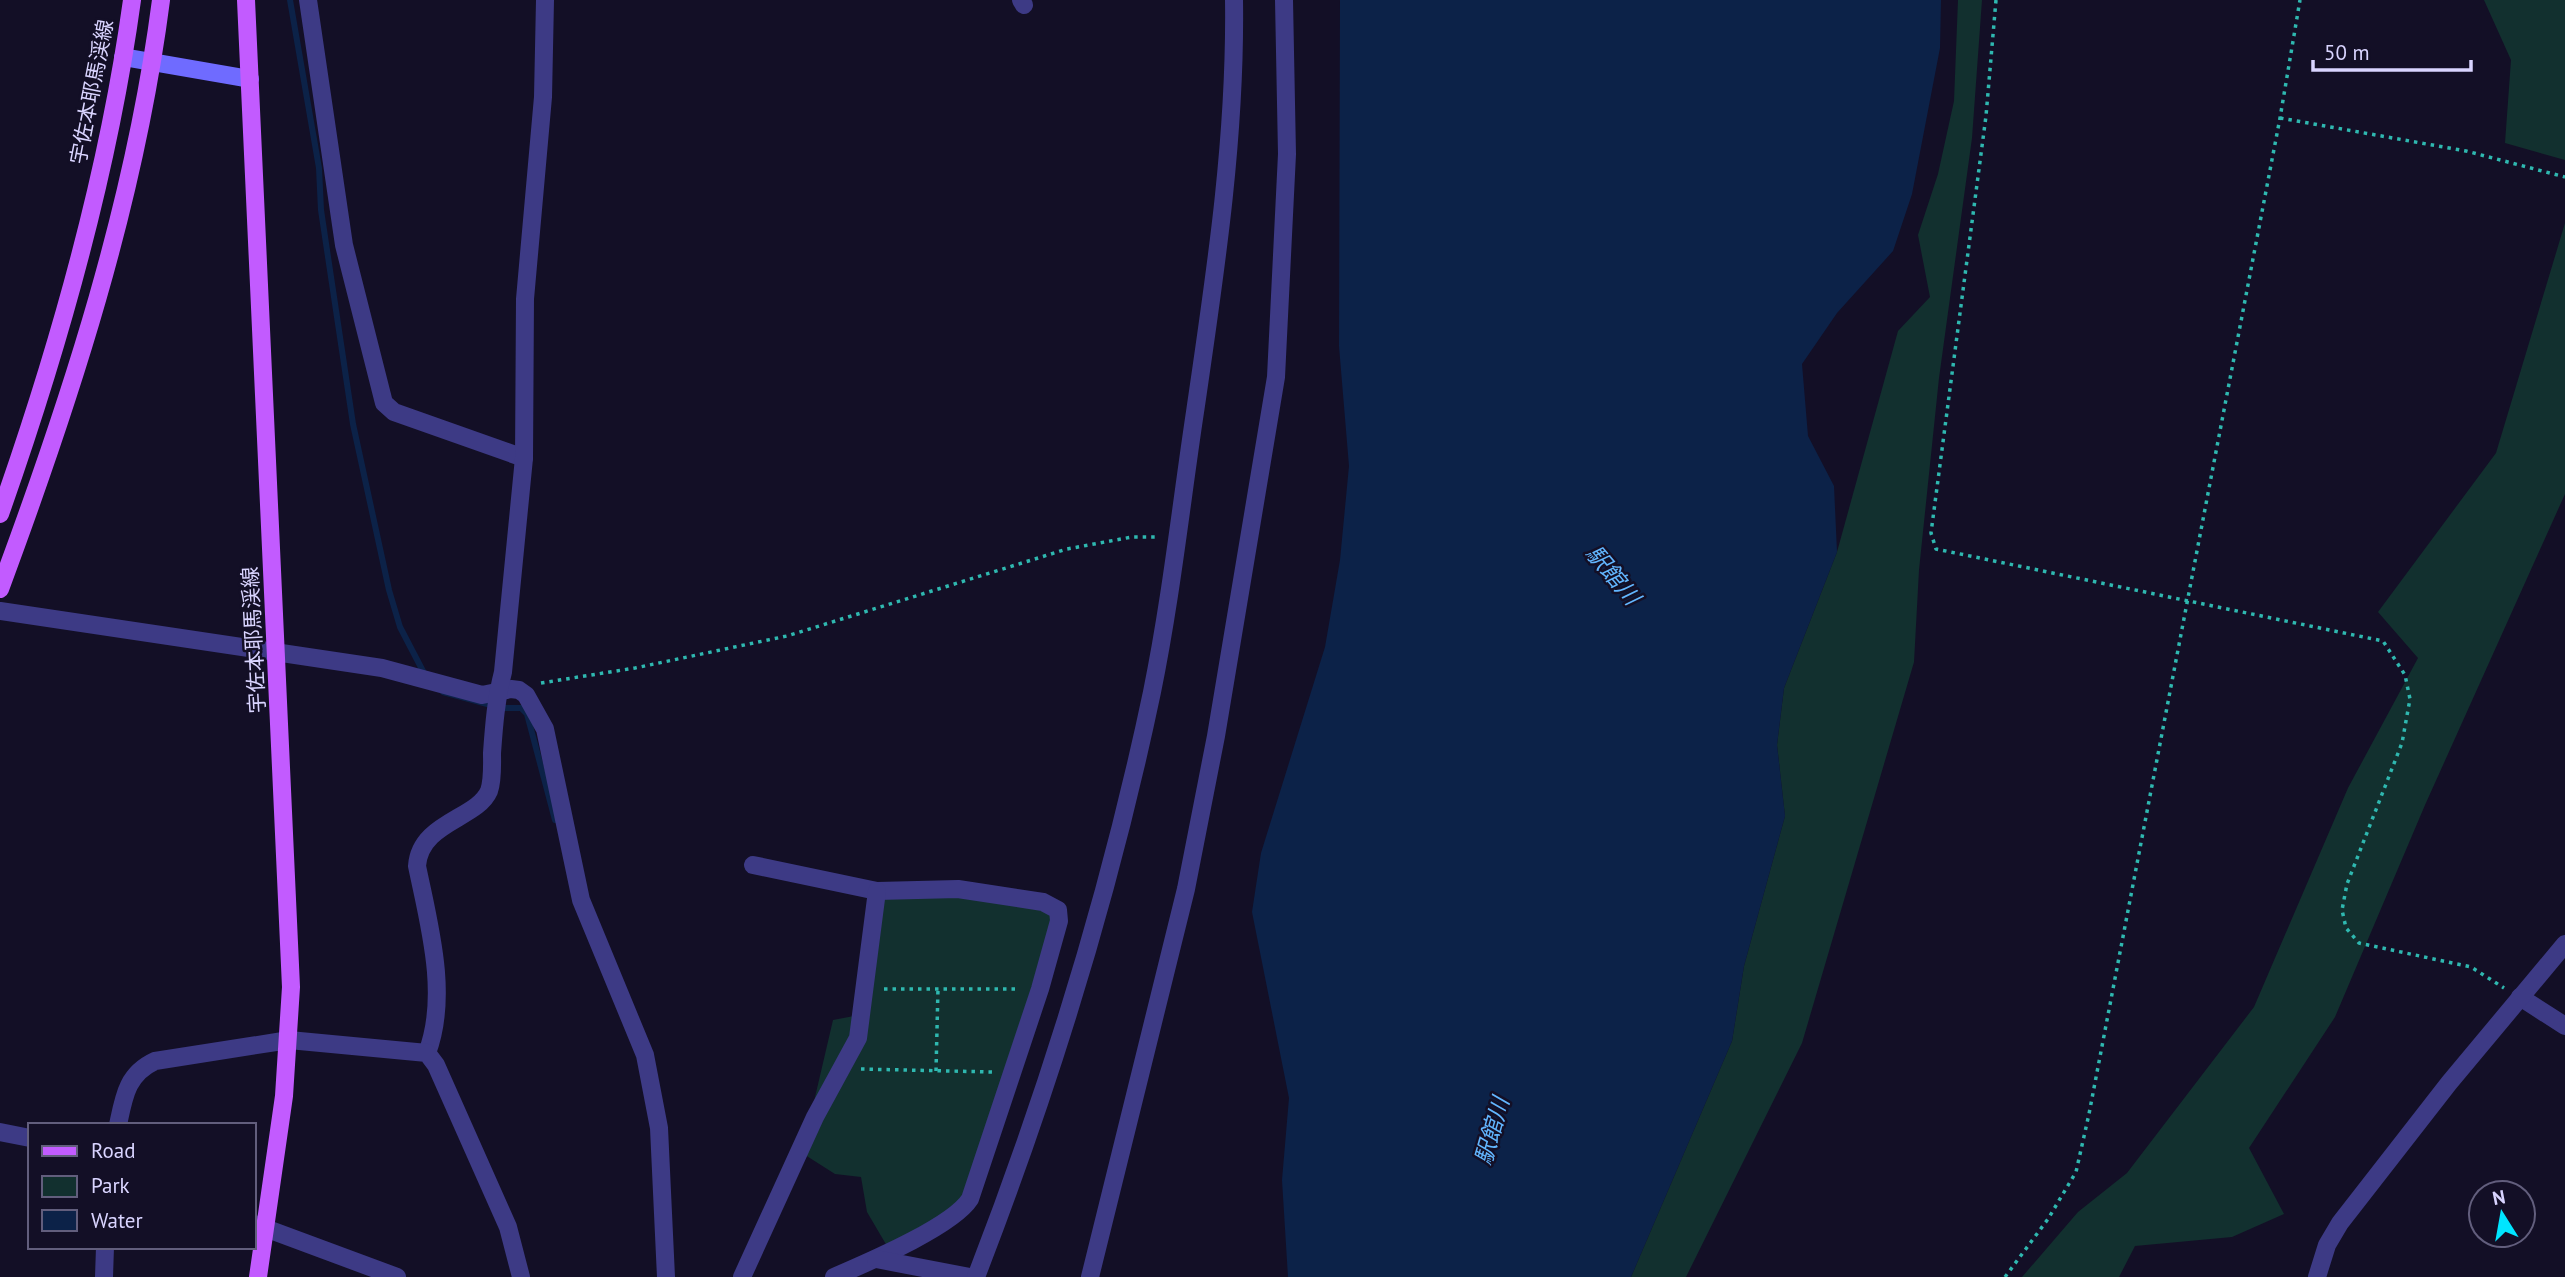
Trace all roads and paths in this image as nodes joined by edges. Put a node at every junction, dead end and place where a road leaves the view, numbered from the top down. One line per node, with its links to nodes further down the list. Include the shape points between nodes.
1 (132, 0): 10 (main road, 宇佐本耶馬渓線)
2 (161, 0): 11 (main road)
3 (246, 0): 12 (main road, 宇佐本耶馬渓線)
4 (307, 0): 15 (street, via 344,245 384,403 394,412)
5 (545, 0): 15 (street, via 544,97 525,299)
6 (1234, 0): 17 (street, via 1226,198)
7 (1284, 0): 52 (street, via 1287,153 1276,377 1191,864)
8 (1996, 0): 19 (path, via 1986,116 1931,534 1936,548)
9 (2300, 0): 13 (path)
10 (123, 57): 11 (street); 16 (main road, 宇佐本耶馬渓線, via 75,274)
11 (151, 62): 12 (street); 18 (main road, via 106,270 41,478)
12 (250, 79): 21 (main road, 宇佐本耶馬渓線)
13 (2280, 118): 14 (path, via 2466,150); 19 (path)
14 (2565, 177)
15 (524, 458): 23 (street)
16 (0, 514)
17 (1177, 537): 22 (path, via 1132,537 1079,547 786,636 649,666 528,684); 51 (street, via 1153,690 1102,906 1043,1096)
18 (0, 589)
19 (2187, 602): 30 (path, via 2383,641 2404,675 2410,699 2402,743 2347,884 2342,910 2346,928 2359,943 2471,967); 53 (path, via 2076,1172)
20 (0, 611): 21 (street)
21 (277, 651): 23 (street, via 399,671 482,695); 32 (main road, 宇佐本耶馬渓線, via 290,948)
22 (519, 690): 23 (street); 47 (street, via 545,729 581,900 645,1055 659,1128)
23 (497, 694): 33 (street, via 489,790 433,835 418,853 435,970 435,1024)
24 (753, 865): 25 (street)
25 (877, 891): 28 (street); 29 (street, via 958,889 1051,904 1059,921)
26 (2565, 944): 30 (street)
27 (938, 988): 28 (path); 29 (path); 35 (path)
28 (864, 989): 34 (street, via 858,1038)
29 (1040, 989): 36 (street)
30 (2521, 998): 31 (street); 54 (street, via 2340,1223)
31 (2565, 1026)
32 (289, 1040): 33 (street); 37 (street, via 173,1057 144,1066 129,1081); 40 (main road, 宇佐本耶馬渓線)
33 (427, 1053): 46 (street, via 508,1227)
34 (841, 1069): 35 (path); 48 (street)
35 (936, 1071): 36 (path)
36 (1013, 1073): 42 (street, via 967,1204)
37 (118, 1123)
38 (0, 1132): 39 (street)
39 (28, 1138)
40 (260, 1226): 44 (main road, 宇佐本耶馬渓線); 45 (street)
41 (105, 1249): 43 (street)
42 (876, 1259): 49 (street); 50 (street)
43 (104, 1277)
44 (258, 1277)
45 (397, 1277)
46 (521, 1277)
47 (666, 1277)
48 (742, 1277)
49 (834, 1277)
50 (970, 1277)
51 (976, 1277)
52 (1090, 1277)
53 (2005, 1277)
54 (2316, 1277)

